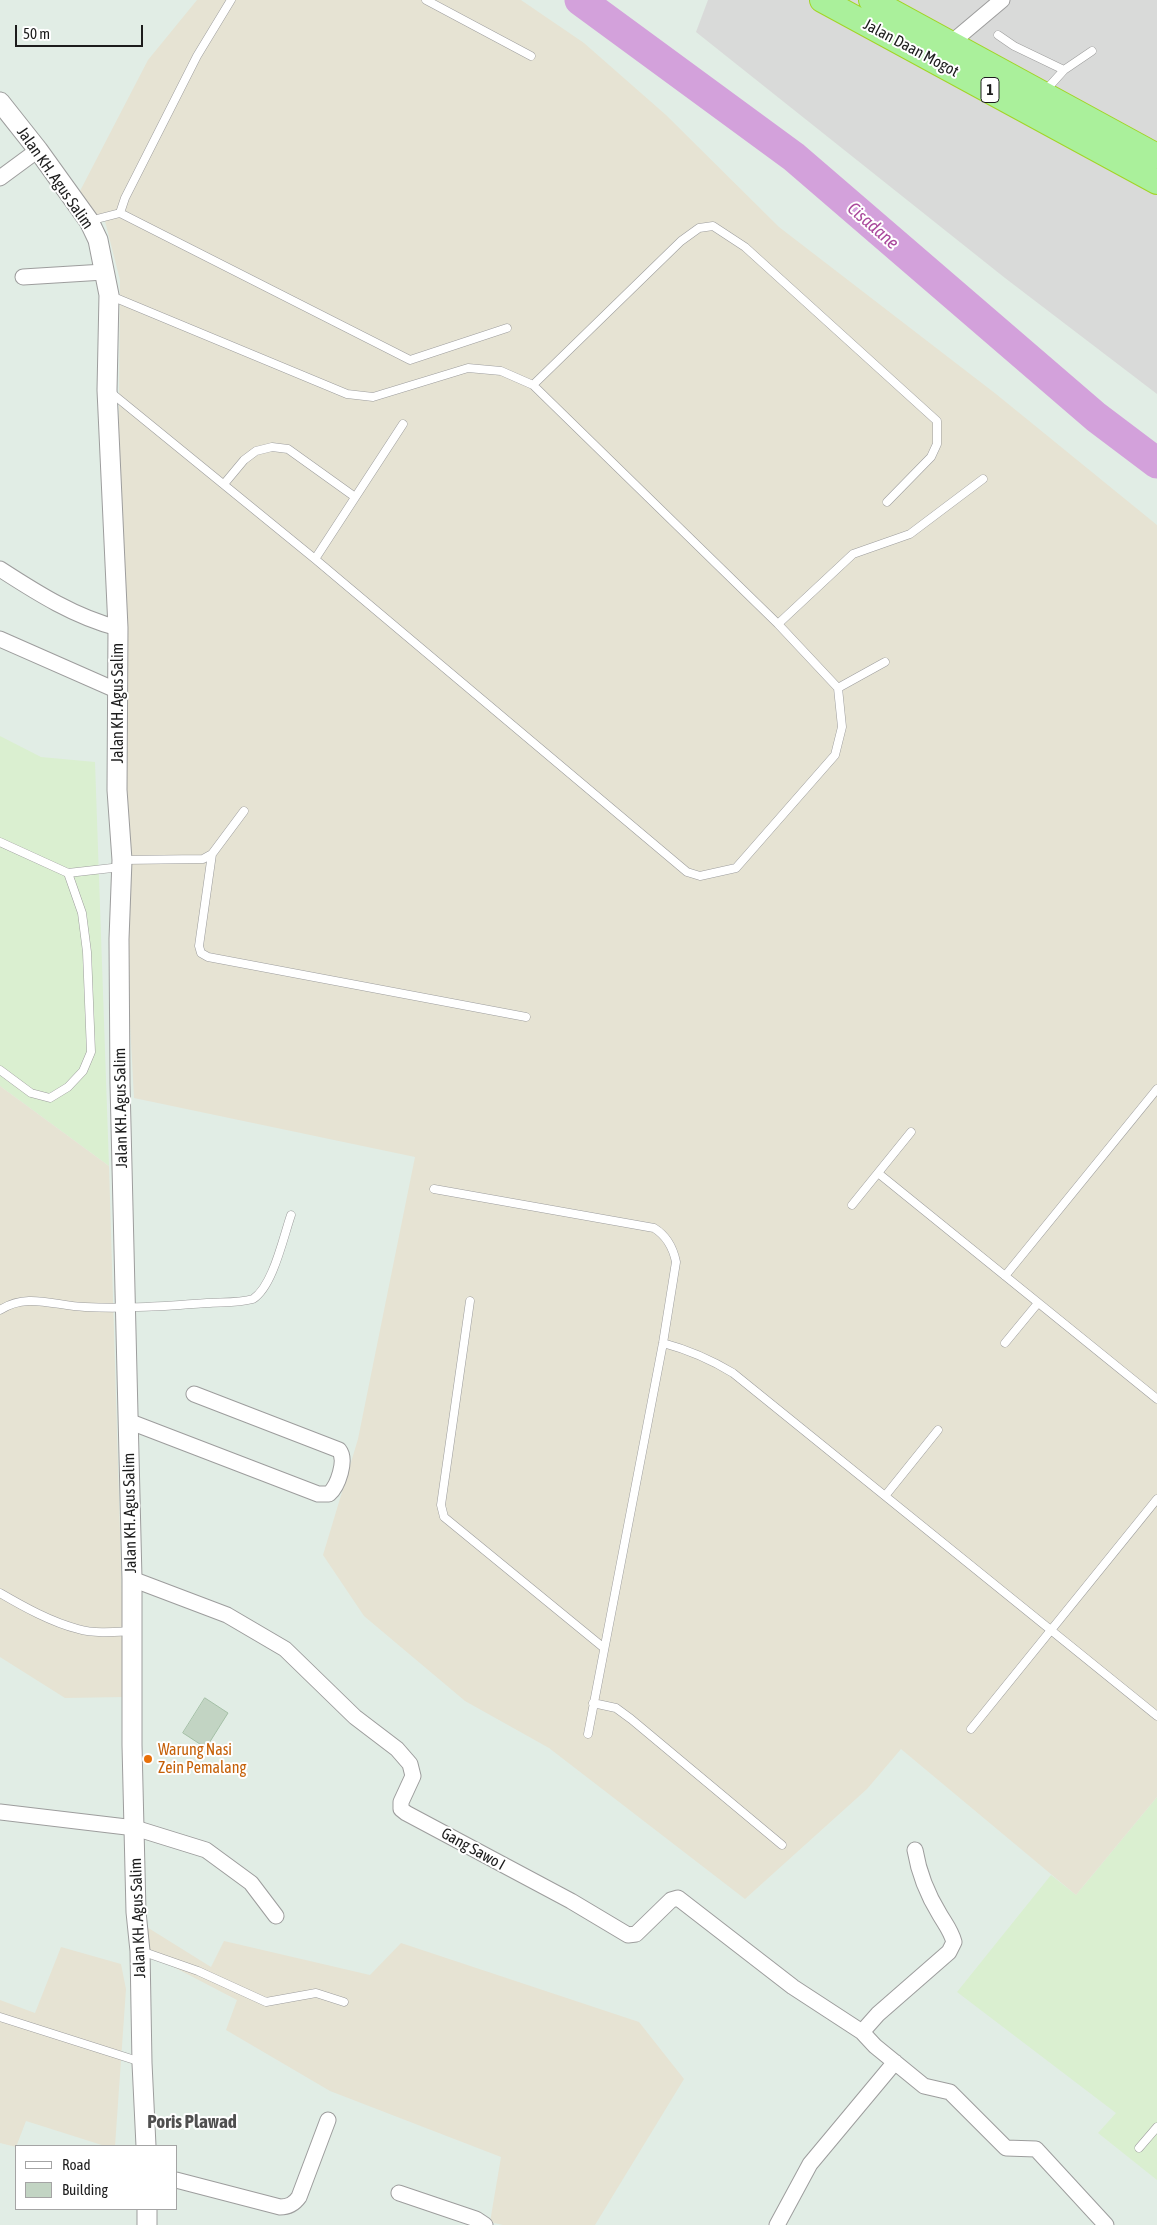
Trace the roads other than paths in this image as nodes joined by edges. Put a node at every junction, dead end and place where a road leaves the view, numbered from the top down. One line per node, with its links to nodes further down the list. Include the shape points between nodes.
1 (231, 0): 18 (lane, via 197,56)
2 (426, 0): 9 (lane)
3 (822, 0): 13 (highway, Jalan Daan Mogot / 1)
4 (870, 0): 7 (highway, Jalan Daan Mogot / 1)
5 (1002, 0): 7 (street)
6 (998, 35): 10 (lane)
7 (951, 43): 11 (highway, Jalan Daan Mogot / 1)
8 (1092, 51): 10 (lane)
9 (531, 56)
10 (1064, 70): 11 (lane)
11 (1037, 89): 13 (highway); 15 (highway, Jalan Daan Mogot / 1)
12 (0, 102): 14 (street, Jalan KH. Agus Salim)
13 (1024, 109): 17 (highway, Jalan Daan Mogot / 1)
14 (38, 150): 16 (street); 19 (street, Jalan KH. Agus Salim)
15 (1157, 156)
16 (0, 178)
17 (1157, 182)
18 (120, 213): 19 (lane); 23 (lane, via 410,360)
19 (88, 221): 20 (street, Jalan KH. Agus Salim, via 98,240)
20 (104, 272): 21 (street); 22 (street, Jalan KH. Agus Salim)
21 (23, 277)
22 (109, 295): 24 (lane, via 347,394 373,397 468,368 501,371); 25 (street, Jalan KH. Agus Salim)
23 (508, 328)
24 (533, 385): 30 (lane, via 681,241 699,228 713,226 744,247 937,420 937,444 931,457); 33 (lane)
25 (107, 390): 28 (lane); 34 (street, Jalan KH. Agus Salim)
26 (403, 424): 29 (lane)
27 (983, 479): 33 (lane, via 910,534 854,554)
28 (224, 484): 29 (lane, via 244,460 256,451 272,447 288,449); 31 (lane)
29 (356, 497): 31 (lane)
30 (887, 502)
31 (315, 559): 37 (lane, via 688,872 700,876 736,868 835,755 842,727)
32 (0, 569): 34 (street, via 40,595 97,623)
33 (778, 624): 37 (lane)
34 (118, 628): 38 (street, Jalan KH. Agus Salim)
35 (0, 639): 38 (street)
36 (885, 662): 37 (lane)
37 (838, 688)
38 (118, 691): 42 (street, Jalan KH. Agus Salim, via 117,790)
39 (244, 811): 41 (lane)
40 (0, 842): 43 (lane)
41 (212, 854): 42 (lane, via 203,859); 44 (lane, via 199,946 201,953 208,957)
42 (122, 863): 43 (lane); 55 (street, Jalan KH. Agus Salim, via 119,939)
43 (68, 873): 45 (lane, via 82,913 91,1052 83,1071 50,1098 31,1093)
44 (526, 1017)
45 (0, 1070)
46 (1157, 1089): 52 (lane)
47 (911, 1132): 48 (lane)
48 (878, 1173): 50 (lane); 52 (lane)
49 (434, 1189): 57 (lane, via 654,1228 662,1233 674,1251 676,1262)
50 (852, 1205)
51 (291, 1215): 55 (lane, via 270,1276 253,1299)
52 (1005, 1276): 54 (lane)
53 (470, 1301): 69 (lane, via 441,1504 444,1517)
54 (1038, 1302): 58 (lane); 60 (lane)
55 (125, 1307): 56 (lane, via 84,1307 34,1300 21,1301); 61 (street, Jalan KH. Agus Salim)
56 (0, 1310)
57 (662, 1343): 63 (lane, via 691,1350 733,1373); 69 (lane)
58 (1005, 1343)
59 (194, 1394): 61 (street, via 339,1450 343,1458 333,1491 318,1494)
60 (1157, 1399)
61 (128, 1421): 65 (street, Jalan KH. Agus Salim)
62 (938, 1430): 63 (lane)
63 (884, 1496): 67 (lane)
64 (1157, 1500): 67 (lane)
65 (132, 1578): 68 (street, Jalan KH. Agus Salim); 82 (street, Gang Sawo I, via 227,1615 285,1649 355,1717 397,1749 410,1764 413,1776 401,1802 401,1809 406,1813 628,1935 636,1934 671,1900 678,1898 793,1987)
66 (0, 1593): 68 (lane, via 42,1616 78,1629)
67 (1051, 1630): 71 (lane); 72 (lane)
68 (133, 1631): 75 (street, Jalan KH. Agus Salim)
69 (604, 1648): 70 (lane)
70 (593, 1703): 73 (lane); 76 (lane, via 616,1708 631,1718)
71 (1157, 1716)
72 (971, 1729)
73 (588, 1734)
74 (0, 1812): 75 (street)
75 (135, 1828): 78 (street, via 206,1850 251,1882); 79 (street, Jalan KH. Agus Salim)
76 (782, 1845)
77 (915, 1850): 82 (street, via 921,1881 950,1928 954,1942 949,1952)
78 (276, 1916)
79 (140, 1951): 80 (lane, via 198,1971 266,2002 316,1993); 84 (street, Jalan KH. Agus Salim)
80 (344, 2002)
81 (0, 2017): 84 (lane)
82 (862, 2032): 83 (street)
83 (895, 2062): 94 (street, via 810,2164); 95 (street, via 924,2086 950,2092 1006,2148 1033,2147 1039,2151)
84 (142, 2063): 87 (street, Jalan KH. Agus Salim)
85 (328, 2120): 89 (street, via 299,2197 287,2207)
86 (1157, 2127): 88 (lane)
87 (146, 2145)
88 (1139, 2148)
89 (178, 2181)
90 (399, 2193): 93 (street)
91 (147, 2210): 92 (street)
92 (147, 2225)
93 (486, 2225)
94 (777, 2225)
95 (1106, 2225)

